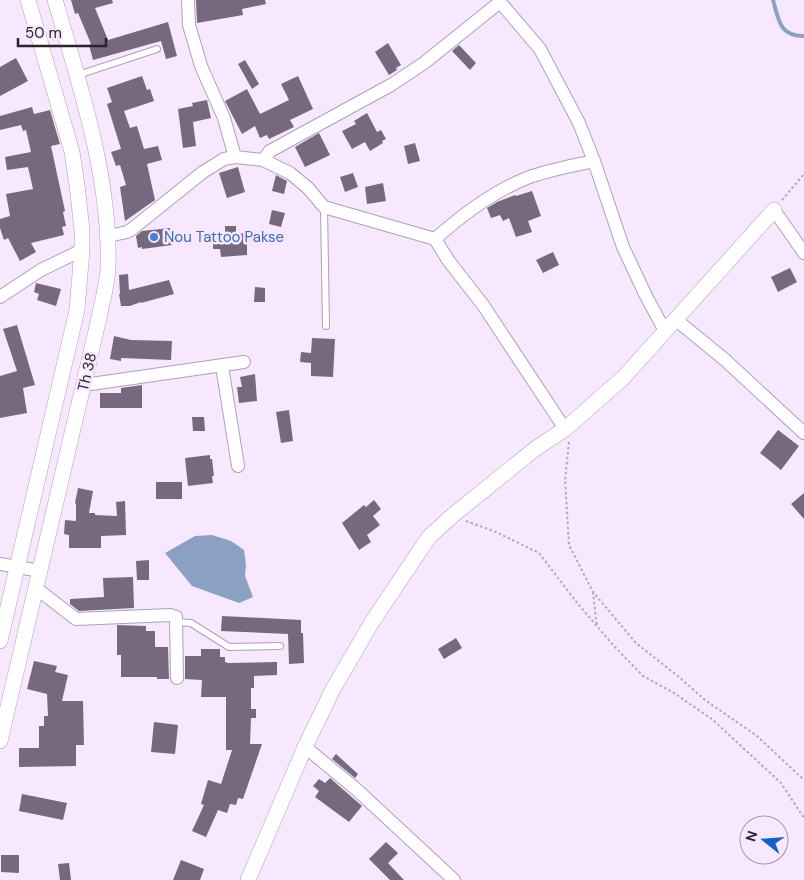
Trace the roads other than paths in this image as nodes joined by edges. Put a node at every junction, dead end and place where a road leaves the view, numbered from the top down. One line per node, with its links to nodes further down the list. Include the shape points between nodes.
1 (28, 0): 10 (street, Th 38, via 72,152)
2 (55, 0): 5 (street, Th 38)
3 (188, 0): 6 (street, via 189,25 196,50 224,118)
4 (157, 49): 5 (lane)
5 (77, 75): 9 (street, Th 38)
6 (235, 157): 7 (street); 13 (street, via 224,159 204,172 128,232)
7 (262, 160): 8 (street, via 270,151 391,86 500,2 540,49 579,123); 11 (street, via 290,173)
8 (594, 161): 14 (street, via 528,177 505,188 460,216); 20 (street, via 623,247)
9 (102, 179): 10 (street); 13 (street, Th 38)
10 (78, 184): 15 (street, Th 38)
11 (324, 207): 14 (street); 19 (lane)
12 (774, 210): 16 (street); 18 (street)
13 (108, 236): 23 (street, Th 38, via 108,271)
14 (435, 239): 24 (street)
15 (82, 250): 17 (street, via 41,270); 28 (street, Th 38, via 78,310)
16 (804, 254)
17 (0, 297)
18 (675, 319): 20 (street); 25 (street)
19 (326, 326)
20 (665, 331): 24 (street, via 623,378)
21 (244, 362): 22 (street)
22 (222, 366): 23 (street); 26 (street)
23 (84, 385): 29 (street, Th 38)
24 (565, 428): 36 (street, via 429,537 372,622 333,689)
25 (804, 433)
26 (238, 466)
27 (0, 564): 28 (street)
28 (18, 567): 29 (street); 32 (street, Th 38)
29 (40, 571): 30 (street, Th 38)
30 (36, 588): 31 (street, via 76,620 170,615); 35 (street, Th 38)
31 (177, 622): 33 (lane, via 191,623 229,647); 34 (street)
32 (0, 641)
33 (280, 646)
34 (177, 678)
35 (0, 741)
36 (305, 747): 37 (street); 38 (street, via 356,789)
37 (248, 880)
38 (454, 880)

